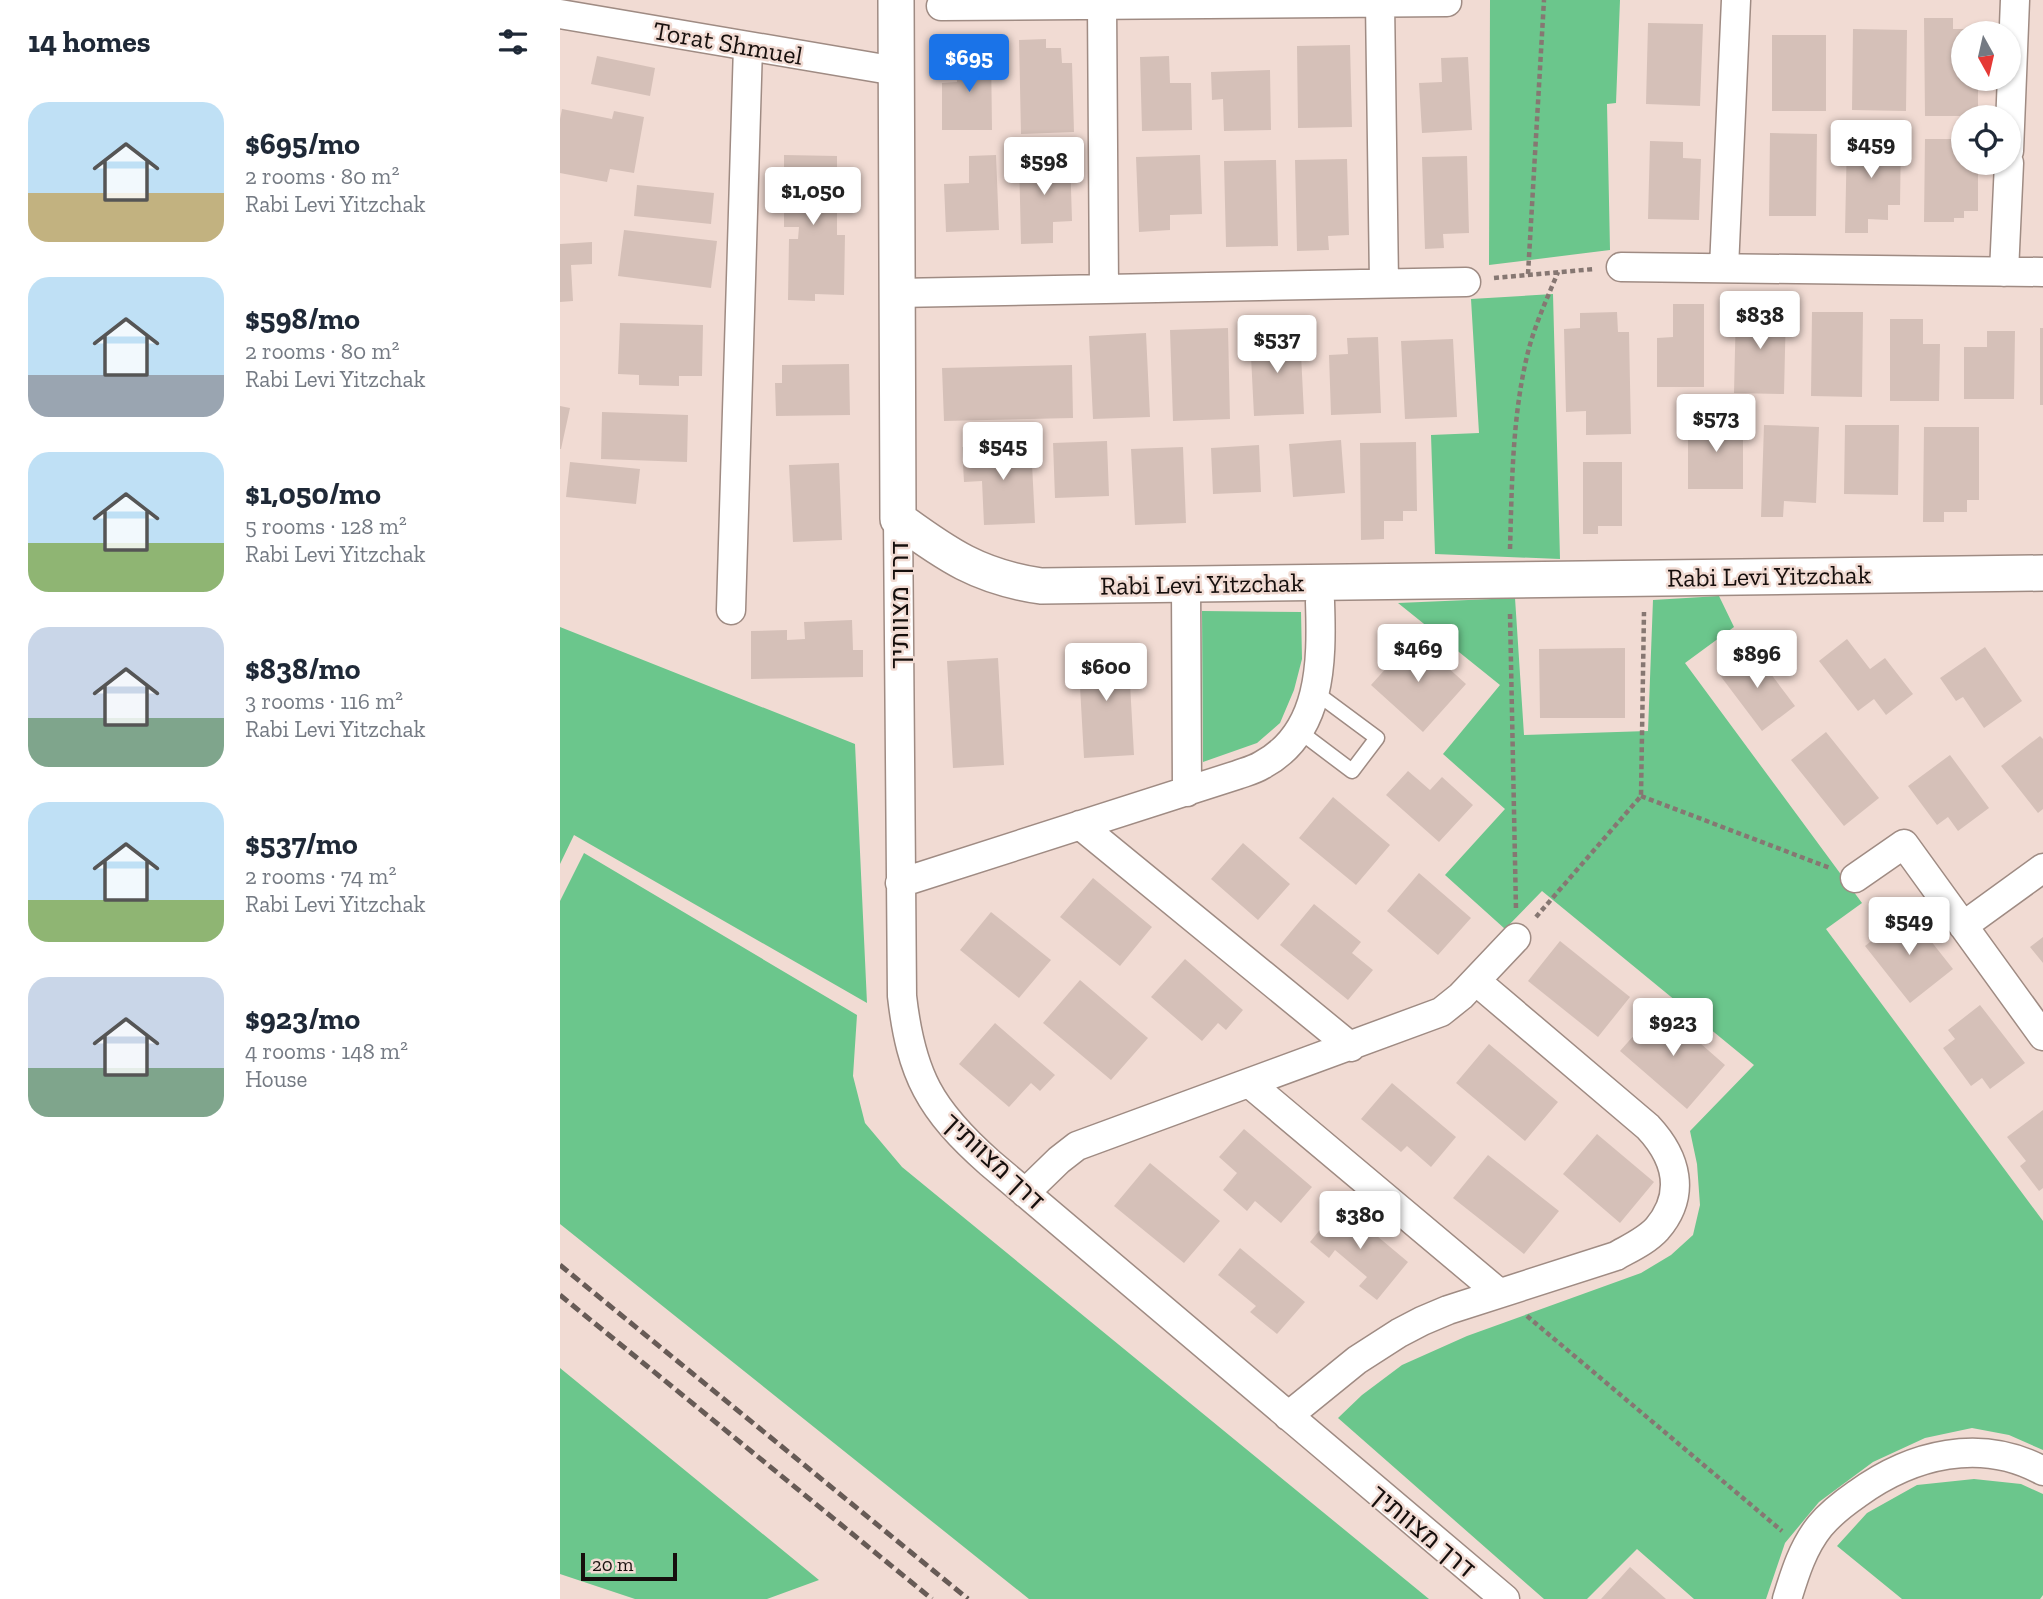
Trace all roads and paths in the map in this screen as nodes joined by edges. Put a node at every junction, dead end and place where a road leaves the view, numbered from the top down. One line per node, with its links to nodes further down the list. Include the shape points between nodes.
1 (895, 0): 12 (street)
2 (1544, 0): 19 (path)
3 (1736, 0): 16 (street)
4 (2015, 0): 13 (street)
5 (1255, 2): 6 (street); 8 (street)
6 (1380, 2): 7 (street); 21 (street)
7 (1447, 2)
8 (1102, 4): 9 (street); 22 (street)
9 (941, 6)
10 (560, 14): 11 (street, Torat Shmuel)
11 (748, 46): 12 (street, Torat Shmuel); 29 (street)
12 (896, 71): 23 (street)
13 (2011, 105)
14 (2008, 175): 17 (street)
15 (1621, 267): 16 (street); 19 (path)
16 (1724, 268): 17 (street)
17 (2004, 272): 18 (street)
18 (2043, 272)
19 (1528, 274): 20 (path)
20 (1466, 282): 21 (street)
21 (1384, 283): 22 (street)
22 (1104, 289): 23 (street)
23 (897, 293): 24 (street)
24 (898, 519): 27 (street, Rabi Levi Yitzchak, via 958,561 1019,583); 37 (street, דרך מצוותיך)
25 (2043, 573): 26 (street, Rabi Levi Yitzchak)
26 (1644, 578): 27 (street, Rabi Levi Yitzchak); 33 (path)
27 (1186, 584): 32 (street)
28 (1320, 602): 30 (street, via 1321,655)
29 (731, 610)
30 (1315, 692): 31 (street); 31 (lane, via 1377,737 1352,771)
31 (1299, 731): 32 (street, via 1262,765)
32 (1187, 792): 34 (street)
33 (1642, 796): 36 (path); 39 (path)
34 (1080, 825): 37 (street); 42 (street)
35 (2043, 868): 38 (street)
36 (1855, 878): 38 (street, via 1904,844)
37 (900, 883): 44 (street, דרך מצוותיך, via 902,996 920,1075 947,1122)
38 (1963, 926): 41 (street)
39 (1516, 939): 40 (street)
40 (1476, 981): 42 (street, via 1441,1012); 45 (street, via 1648,1127 1662,1142 1675,1177 1668,1213 1639,1244 1616,1256)
41 (2043, 1037)
42 (1350, 1047): 43 (street)
43 (1249, 1083): 44 (street, via 1077,1146); 45 (street)
44 (1025, 1193): 46 (street, דרך מצוותיך)
45 (1499, 1293): 46 (street, via 1399,1333 1357,1360); 48 (path)
46 (1288, 1416): 49 (street, דרך מצוותיך)
47 (2043, 1471): 48 (street, via 1995,1454 1963,1452 1900,1467 1853,1496 1821,1525)
48 (1805, 1550): 50 (street)
49 (1505, 1599)
50 (1787, 1599)

